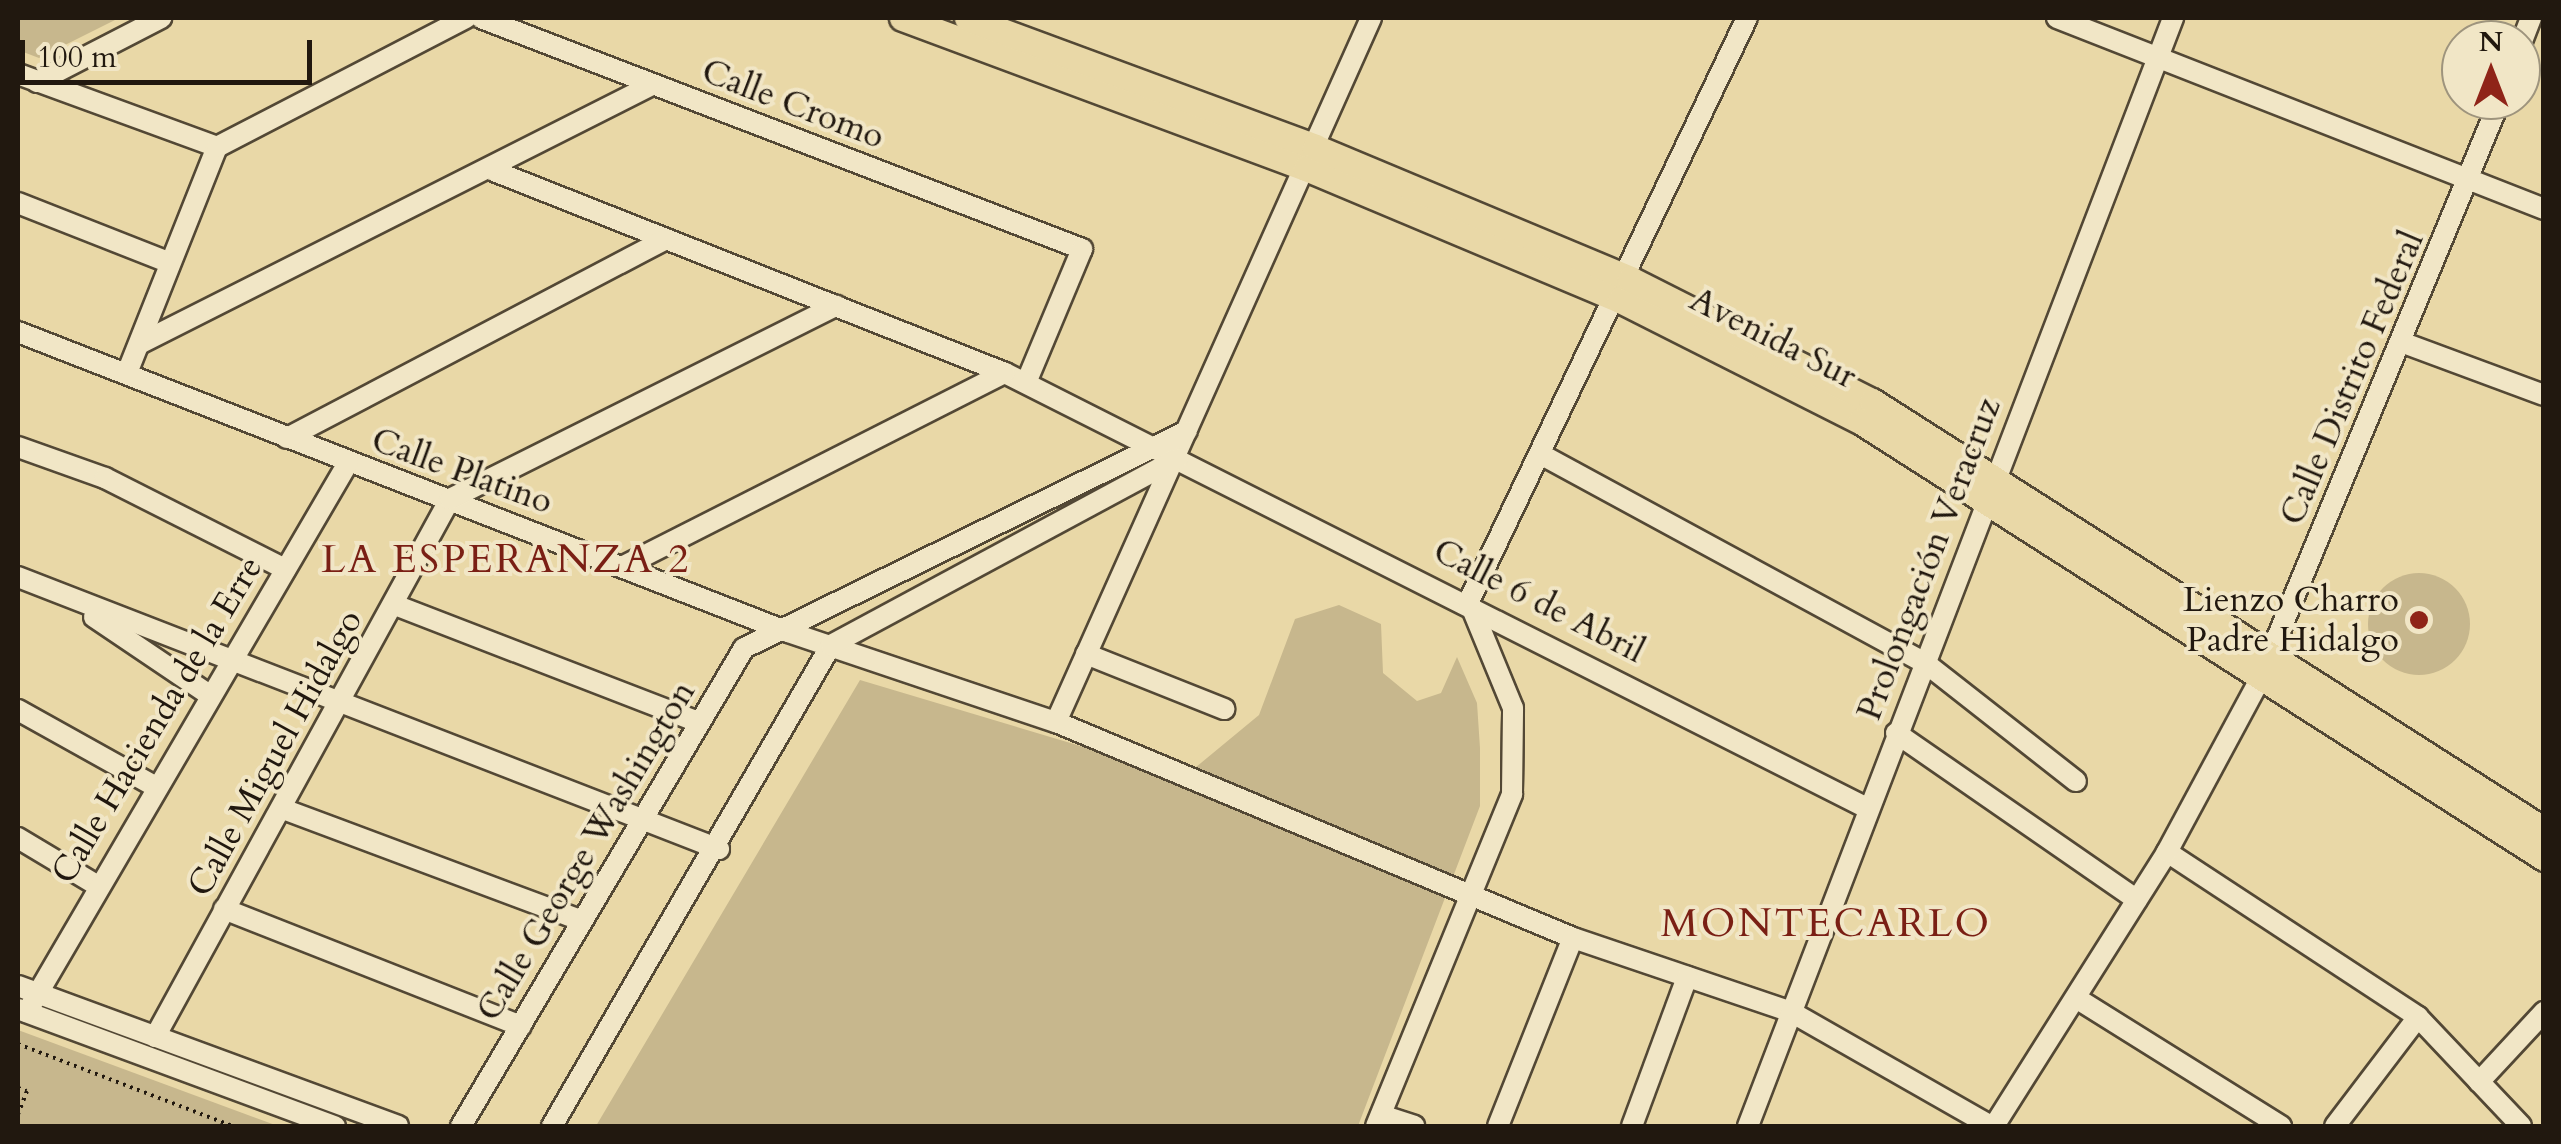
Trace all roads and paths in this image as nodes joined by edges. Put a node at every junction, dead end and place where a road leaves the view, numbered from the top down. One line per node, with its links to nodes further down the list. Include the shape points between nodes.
1 (161, 18): 12 (street)
2 (466, 18): 15 (street)
3 (482, 18): 13 (street, Calle Cromo)
4 (902, 18): 10 (main road, Avenida Sur)
5 (967, 18): 16 (main road, Avenida Sur)
6 (1372, 18): 16 (street)
7 (1747, 18): 23 (street)
8 (2057, 18): 11 (street)
9 (2174, 18): 11 (street, Prolongación Veracruz)
10 (950, 26): 16 (main road, Avenida Sur)
11 (2158, 59): 18 (street); 38 (street, Prolongación Veracruz)
12 (27, 78): 15 (street)
13 (652, 85): 17 (street); 30 (street, Calle Cromo, via 1082,249)
14 (2492, 120): 18 (street, Calle Distrito Federal)
15 (216, 147): 22 (street)
16 (1310, 157): 23 (main road, Avenida Sur); 34 (street, via 1187,431)
17 (494, 171): 21 (street, Calle 6 de Abril); 26 (street)
18 (2470, 179): 20 (street); 27 (street, Calle Distrito Federal)
19 (18, 202): 22 (street)
20 (2544, 209)
21 (666, 239): 24 (street, Calle 6 de Abril); 32 (street)
22 (170, 262): 26 (street)
23 (1625, 290): 35 (street); 38 (main road, Avenida Sur, via 1872,402)
24 (836, 306): 29 (street, Calle 6 de Abril); 39 (street)
25 (18, 332): 28 (street, Calle Platino)
26 (142, 343): 28 (street)
27 (2404, 343): 31 (street); 49 (street, Calle Distrito Federal)
28 (127, 373): 32 (street, Calle Platino)
29 (1005, 373): 30 (street, Calle 6 de Abril); 41 (street)
30 (1026, 383): 34 (street, Calle 6 de Abril)
31 (2544, 395)
32 (287, 438): 36 (street, Calle Platino)
33 (18, 447): 42 (street, via 104,478)
34 (1170, 453): 37 (street); 40 (street); 45 (street, Calle 6 de Abril); 47 (street, Calle George Washington)
35 (1542, 455): 45 (street); 52 (street)
36 (348, 463): 39 (street, Calle Platino); 42 (street, Calle Hacienda de la Erre)
37 (1139, 484): 40 (street); 48 (street)
38 (1992, 488): 49 (main road, Avenida Sur); 52 (street, Prolongación Veracruz); 53 (main road, Avenida Sur)
39 (450, 500): 41 (street, Calle Platino); 46 (street, Calle Miguel Hidalgo)
40 (1155, 505): 50 (street)
41 (622, 567): 47 (street, Calle Platino)
42 (285, 568): 51 (street, Calle Hacienda de la Erre)
43 (18, 577): 44 (street)
44 (60, 594): 51 (street); 54 (street)
45 (1469, 601): 64 (street, Calle 6 de Abril); 73 (street, via 1503,675 1519,748 1495,842)
46 (395, 605): 55 (street, Calle Miguel Hidalgo); 58 (street)
47 (788, 632): 48 (street, Calle Platino); 58 (street, Calle George Washington, via 744,648)
48 (831, 645): 59 (street, Calle Platino); 69 (street)
49 (2272, 653): 53 (street, Calle Distrito Federal); 63 (main road, Avenida Sur)
50 (1086, 654): 56 (street); 59 (street)
51 (228, 662): 54 (street, Calle Hacienda de la Erre); 55 (street)
52 (1924, 662): 60 (street, Prolongación Veracruz); 61 (street)
53 (2260, 679): 63 (main road, Avenida Sur); 70 (street, Calle Distrito Federal)
54 (208, 694): 62 (street, Calle Hacienda de la Erre)
55 (338, 704): 65 (street, Calle Miguel Hidalgo); 66 (street)
56 (1224, 709)
57 (18, 710): 62 (street)
58 (700, 722): 66 (street, Calle George Washington)
59 (1056, 722): 73 (street, Calle Platino)
60 (1896, 733): 64 (street, Prolongación Veracruz); 74 (street)
61 (2076, 781)
62 (153, 786): 72 (street, Calle Hacienda de la Erre)
63 (2472, 796): 67 (main road, Avenida Sur); 71 (main road, Avenida Sur)
64 (1867, 808): 82 (street, Prolongación Veracruz)
65 (283, 809): 75 (street, Calle Miguel Hidalgo); 76 (street)
66 (643, 818): 69 (street); 76 (street, Calle George Washington)
67 (2544, 830)
68 (18, 838): 72 (street)
69 (719, 849): 96 (street)
70 (2167, 852): 74 (street, Calle Distrito Federal); 84 (street)
71 (2544, 858)
72 (95, 884): 79 (street, Calle Hacienda de la Erre)
73 (1464, 895): 77 (street, Calle Platino); 91 (street)
74 (2137, 900): 80 (street, Calle Distrito Federal)
75 (224, 909): 85 (street); 86 (street, Calle Miguel Hidalgo)
76 (582, 921): 85 (street, Calle George Washington)
77 (1573, 938): 78 (street, Calle Platino); 98 (street)
78 (1688, 976): 82 (street, Calle Platino); 99 (street)
79 (26, 989): 81 (street, Calle Hacienda de la Erre); 86 (street)
80 (2076, 998): 101 (street, Calle Distrito Federal); 102 (street)
81 (22, 1010): 93 (street)
82 (1791, 1012): 100 (street, Prolongación Veracruz); 101 (street, Calle Platino)
83 (2544, 1012): 88 (street)
84 (2418, 1017): 88 (street); 103 (street)
85 (520, 1026): 95 (street, Calle George Washington)
86 (156, 1037): 94 (street)
87 (18, 1044): 92 (path)
88 (2479, 1082): 104 (street)
89 (18, 1088): 90 (path, via 27,1091)
90 (18, 1114)
91 (1379, 1121): 97 (street)
92 (233, 1126)
93 (335, 1126)
94 (398, 1126)
95 (461, 1126)
96 (552, 1126)
97 (1414, 1126)
98 (1498, 1126)
99 (1632, 1126)
100 (1748, 1126)
101 (1992, 1126)
102 (2281, 1126)
103 (2335, 1126)
104 (2521, 1126)

